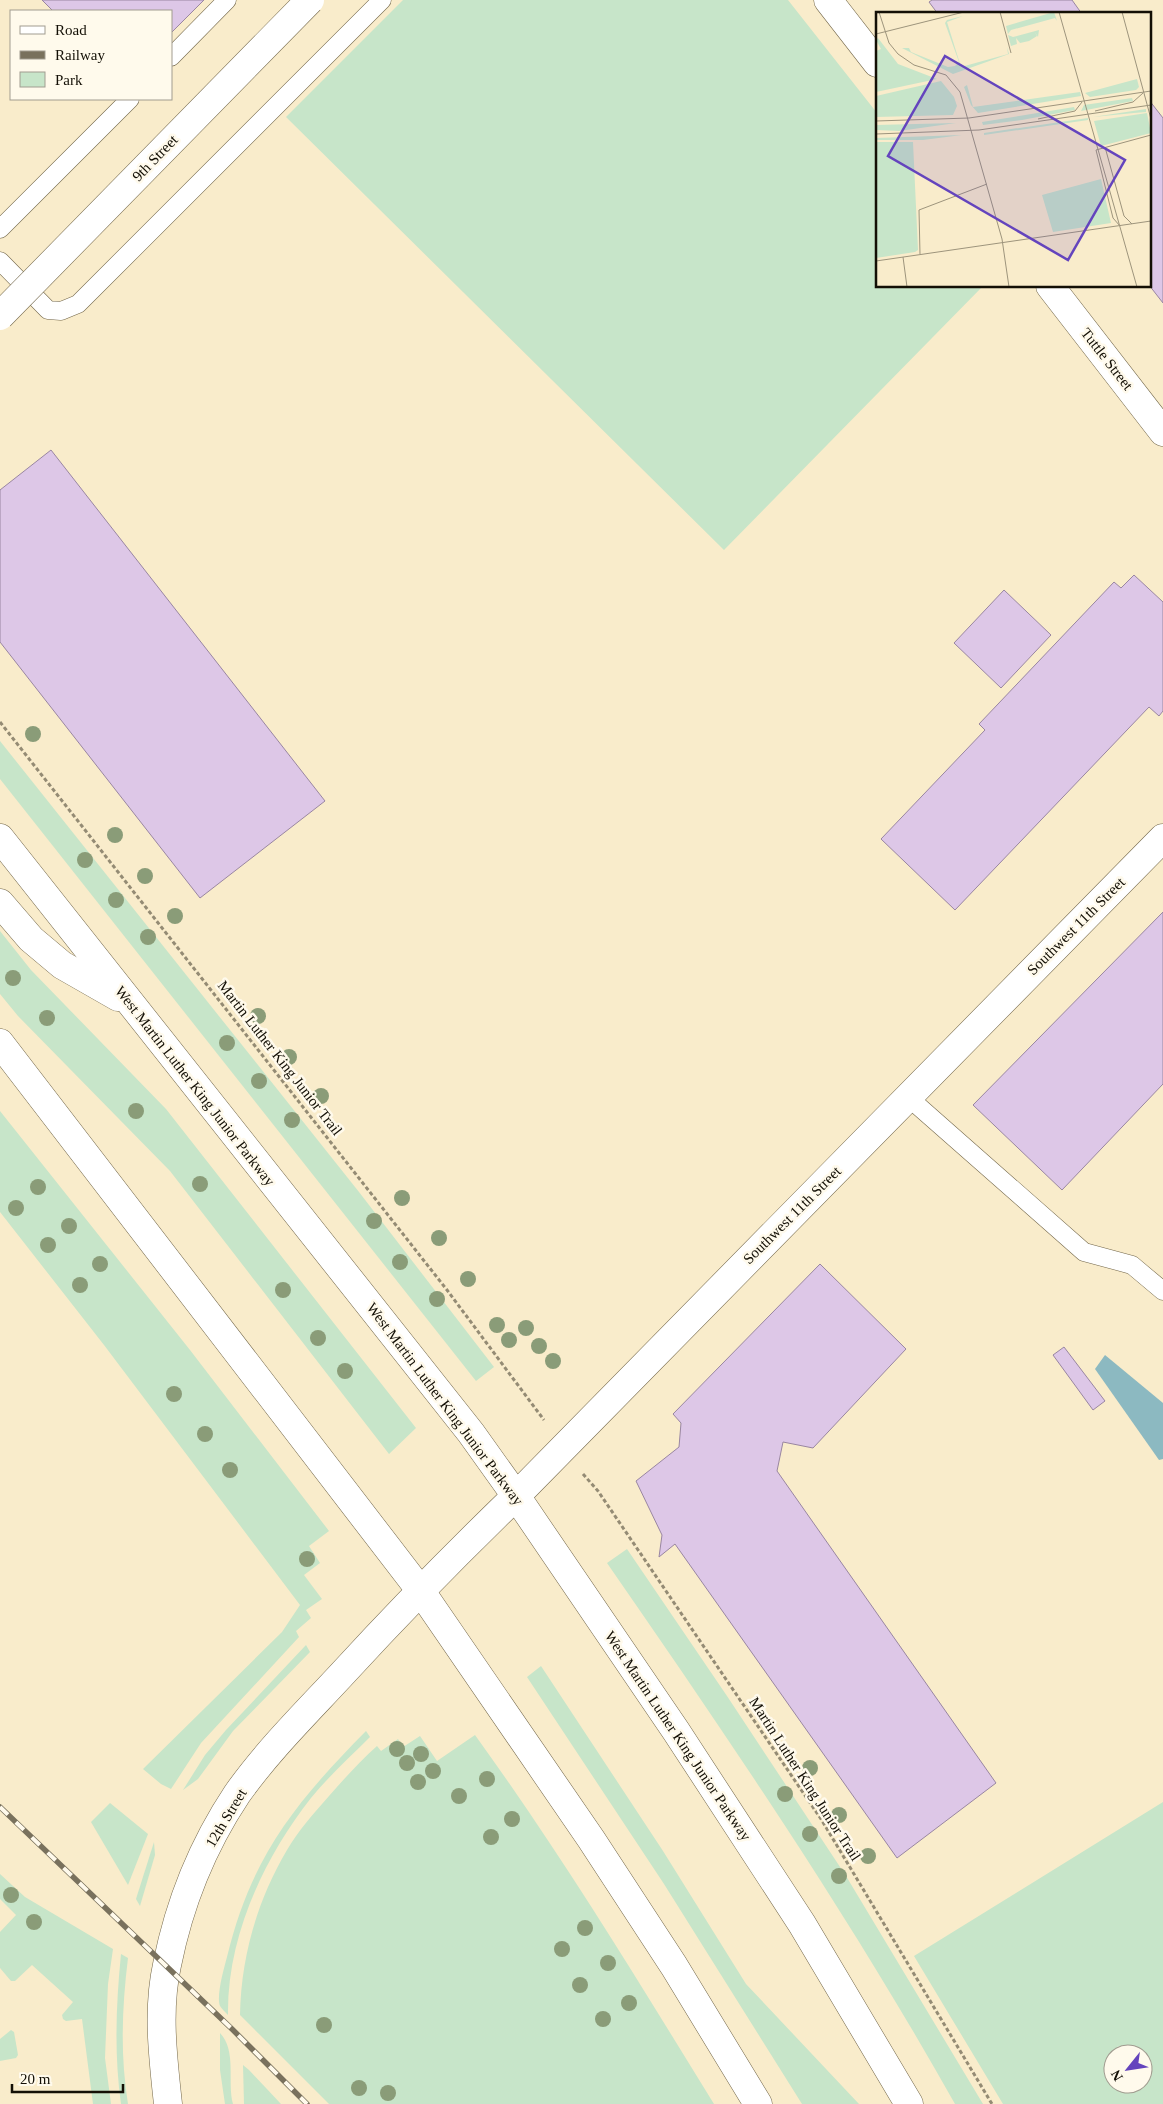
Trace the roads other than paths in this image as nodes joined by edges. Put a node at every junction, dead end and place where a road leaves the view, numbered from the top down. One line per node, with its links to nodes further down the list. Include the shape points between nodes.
1 (227, 0): 5 (lane)
2 (310, 0): 11 (main road, 9th Street, bridge)
3 (382, 0): 9 (lane, via 78,304 61,312 48,310)
4 (828, 0): 6 (main road)
5 (172, 56)
6 (876, 62)
7 (129, 100): 8 (lane)
8 (0, 229)
9 (0, 261)
10 (1052, 288): 12 (main road, Tuttle Street)
11 (0, 316)
12 (1163, 432)
13 (0, 838): 16 (main road, West Martin Luther King Junior Parkway)
14 (1163, 838): 18 (main road, Southwest 11th Street)
15 (0, 902): 16 (main road, via 31,939 62,965)
16 (130, 1004): 20 (main road, West Martin Luther King Junior Parkway, via 470,1433)
17 (0, 1043): 21 (main road)
18 (908, 1096): 19 (lane, via 1084,1252 1132,1265); 20 (main road, Southwest 11th Street)
19 (1163, 1290)
20 (516, 1496): 21 (main road, Southwest 11th Street); 24 (main road, West Martin Luther King Junior Parkway, via 792,1908)
21 (420, 1590): 22 (main road, 12th Street, via 277,1744 238,1794 209,1843 184,1899 166,1966 162,2052); 23 (main road, via 596,1846)
22 (168, 2104)
23 (758, 2104)
24 (909, 2104)

